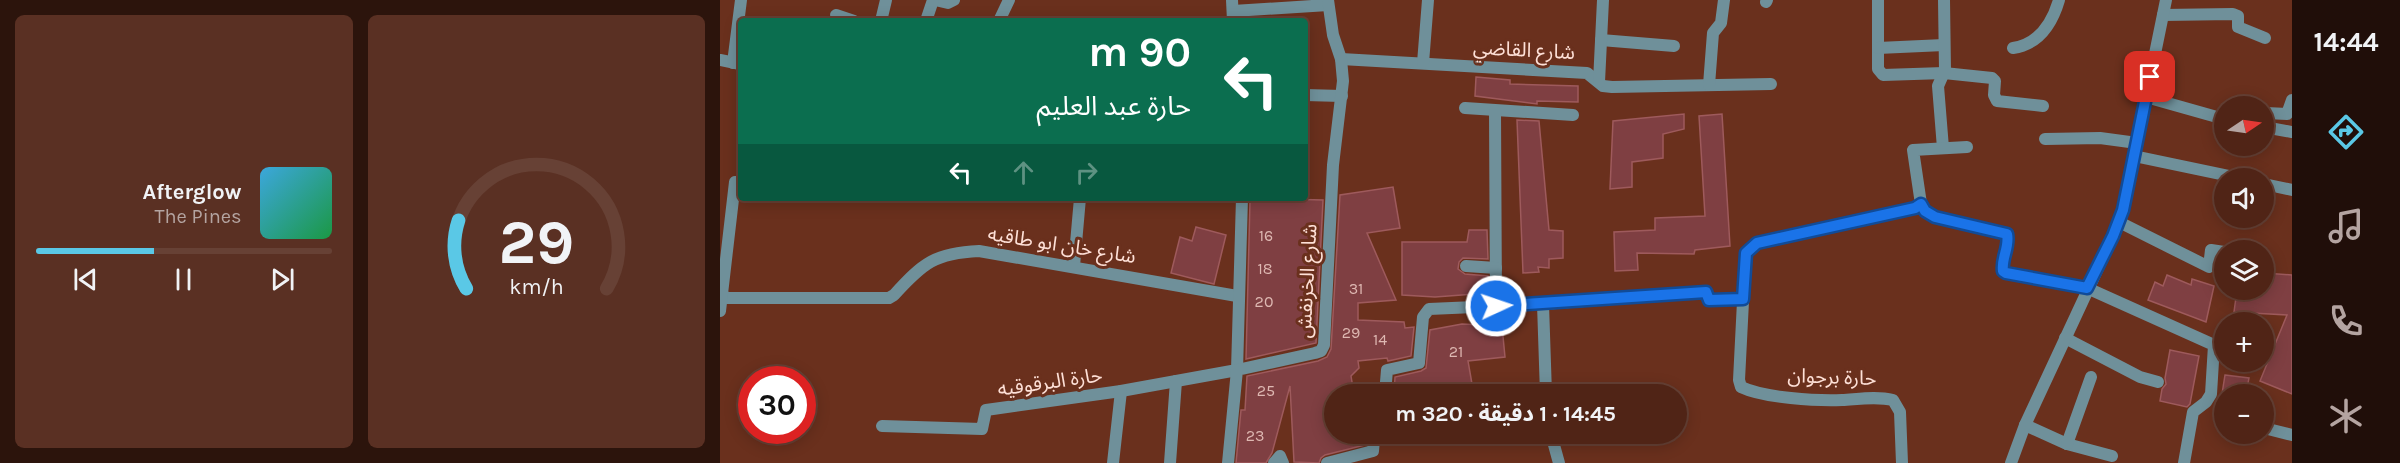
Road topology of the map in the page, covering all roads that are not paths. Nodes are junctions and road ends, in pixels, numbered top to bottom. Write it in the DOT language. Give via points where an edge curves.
graph roads {
  1 [pos="741,0"];
  2 [pos="886,0"];
  3 [pos="934,0"];
  4 [pos="954,0"];
  5 [pos="1009,0"];
  6 [pos="1428,0"];
  7 [pos="1604,0"];
  8 [pos="1724,0"];
  9 [pos="1878,0"];
  10 [pos="1944,0"];
  11 [pos="2059,0"];
  12 [pos="2166,0"];
  13 [pos="1328,2"];
  14 [pos="1233,11"];
  15 [pos="836,15"];
  16 [pos="2163,15"];
  17 [pos="740,18"];
  18 [pos="845,18"];
  19 [pos="881,18"];
  20 [pos="927,18"];
  21 [pos="1000,18"];
  22 [pos="2265,38"];
  23 [pos="1601,40"];
  24 [pos="1944,45"];
  25 [pos="1674,46"];
  26 [pos="738,47"];
  27 [pos="1878,48"];
  28 [pos="2013,48"];
  29 [pos="1341,58"];
  30 [pos="720,60"];
  31 [pos="737,63"];
  32 [pos="1423,63"];
  33 [pos="1944,73"];
  34 [pos="1599,82"];
  35 [pos="1771,84"];
  36 [pos="1709,85"];
  37 [pos="1308,95"];
  38 [pos="1342,96"];
  39 [pos="2146,97"];
  40 [pos="2292,100"];
  41 [pos="2043,106"];
  42 [pos="1465,108"];
  43 [pos="1495,111"];
  44 [pos="2274,113"];
  45 [pos="1573,115"];
  46 [pos="2214,116"];
  47 [pos="2274,129"];
  48 [pos="2292,132"];
  49 [pos="2045,139"];
  50 [pos="1967,147"];
  51 [pos="1943,148"];
  52 [pos="2135,149"];
  53 [pos="2214,171"];
  54 [pos="735,182"];
  55 [pos="2274,186"];
  56 [pos="2292,190"];
  57 [pos="1080,201"];
  58 [pos="1242,201"];
  59 [pos="1921,204"];
  60 [pos="2119,222"];
  61 [pos="2214,250"];
  62 [pos="1074,266"];
  63 [pos="1466,266"];
  64 [pos="1496,268"];
  65 [pos="2087,288"];
  66 [pos="721,291"];
  67 [pos="1237,296"];
  68 [pos="1743,299"];
  69 [pos="1543,304"];
  70 [pos="1496,306"];
  71 [pos="720,311"];
  72 [pos="2064,338"];
  73 [pos="1237,370"];
  74 [pos="2091,376"];
  75 [pos="1176,381"];
  76 [pos="2158,382"];
  77 [pos="1386,384"];
  78 [pos="1546,384"];
  79 [pos="1121,391"];
  80 [pos="2025,425"];
  81 [pos="882,426"];
  82 [pos="2274,430"];
  83 [pos="2292,435"];
  84 [pos="1373,444"];
  85 [pos="1554,444"];
  86 [pos="2067,444"];
  87 [pos="2112,456"];
  88 [pos="1113,463"];
  89 [pos="1170,463"];
  90 [pos="1228,463"];
  91 [pos="1274,463"];
  92 [pos="1283,463"];
  93 [pos="1327,463"];
  94 [pos="1559,463"];
  95 [pos="1902,463"];
  96 [pos="2011,463"];
  97 [pos="2184,463"];
  1 -- 17 [label="street"];
  2 -- 19 [label="street"];
  3 -- 4 [label="street"];
  3 -- 20 [label="street"];
  5 -- 21 [label="street"];
  6 -- 32 [label="street"];
  7 -- 23 [label="street"];
  8 -- 36 [label="street" via="1721,23 1713,33"];
  9 -- 27 [label="street"];
  10 -- 24 [label="street"];
  11 -- 28 [label="street" via="2044,31 2033,42"];
  12 -- 16 [label="street"];
  13 -- 14 [label="street"];
  13 -- 29 [label="street, شارع الخرنفش"];
  15 -- 18 [label="street"];
  16 -- 22 [label="street" via="2233,14 2238,16 2238,27"];
  16 -- 39 [label="street"];
  23 -- 25 [label="street"];
  23 -- 34 [label="street"];
  24 -- 27 [label="street"];
  24 -- 33 [label="street"];
  26 -- 31 [label="street"];
  27 -- 33 [label="street" via="1880,73 1887,76"];
  29 -- 32 [label="street, شارع القاضي"];
  29 -- 38 [label="street, شارع الخرنفش"];
  30 -- 31 [label="street"];
  32 -- 34 [label="street, شارع القاضي" via="1587,73"];
  33 -- 41 [label="street" via="1992,78 1997,101"];
  33 -- 51 [label="street" via="1938,86"];
  34 -- 36 [label="street, شارع القاضي" via="1612,87"];
  35 -- 36 [label="street, شارع القاضي"];
  37 -- 38 [label="street"];
  38 -- 73 [label="street, شارع الخرنفش" via="1333,165 1323,348"];
  39 -- 46 [label="street"];
  39 -- 52 [label="street"];
  40 -- 44 [label="street" via="2287,114"];
  42 -- 43 [label="street"];
  43 -- 45 [label="street"];
  43 -- 64 [label="street"];
  47 -- 48 [label="street"];
  49 -- 52 [label="street" via="2100,138"];
  50 -- 51 [label="street"];
  51 -- 59 [label="street" via="1913,150"];
  52 -- 53 [label="street"];
  52 -- 60 [label="street"];
  54 -- 66 [label="street"];
  55 -- 56 [label="street"];
  57 -- 62 [label="street"];
  58 -- 67 [label="street"];
  59 -- 65 [label="street" via="1935,217 2007,234 2002,266 2006,273"];
  59 -- 68 [label="street" via="1751,246 1746,253"];
  60 -- 61 [label="street" via="2209,267 2211,250"];
  60 -- 65 [label="street"];
  62 -- 66 [label="street, شارع خان ابو طاقيه" via="994,252 958,252 921,267 889,298 727,298"];
  62 -- 67 [label="street, شارع خان ابو طاقيه"];
  63 -- 64 [label="street"];
  64 -- 70 [label="street"];
  65 -- 72 [label="street"];
  65 -- 97 [label="street" via="2214,345 2211,394 2191,417"];
  66 -- 71 [label="street"];
  67 -- 73 [label="street"];
  68 -- 69 [label="street" via="1709,300 1706,292"];
  68 -- 95 [label="street, حارة برجوان" via="1739,380 1742,387 1794,398 1893,400 1900,412"];
  69 -- 70 [label="street"];
  69 -- 78 [label="street"];
  70 -- 77 [label="street" via="1433,308 1425,312 1419,363 1387,370"];
  72 -- 76 [label="street" via="2140,377"];
  72 -- 80 [label="street"];
  73 -- 75 [label="street, حارة البرقوقيه"];
  73 -- 90 [label="street"];
  74 -- 86 [label="street"];
  75 -- 79 [label="street, حارة البرقوقيه"];
  75 -- 89 [label="street"];
  79 -- 81 [label="street, حارة البرقوقيه" via="986,410 982,429"];
  79 -- 88 [label="street"];
  80 -- 86 [label="street"];
  80 -- 96 [label="street"];
  82 -- 83 [label="street"];
  84 -- 93 [label="street" via="1372,451"];
  85 -- 94 [label="street"];
  86 -- 87 [label="street"];
  91 -- 92 [label="street" via="1280,456"];
}
